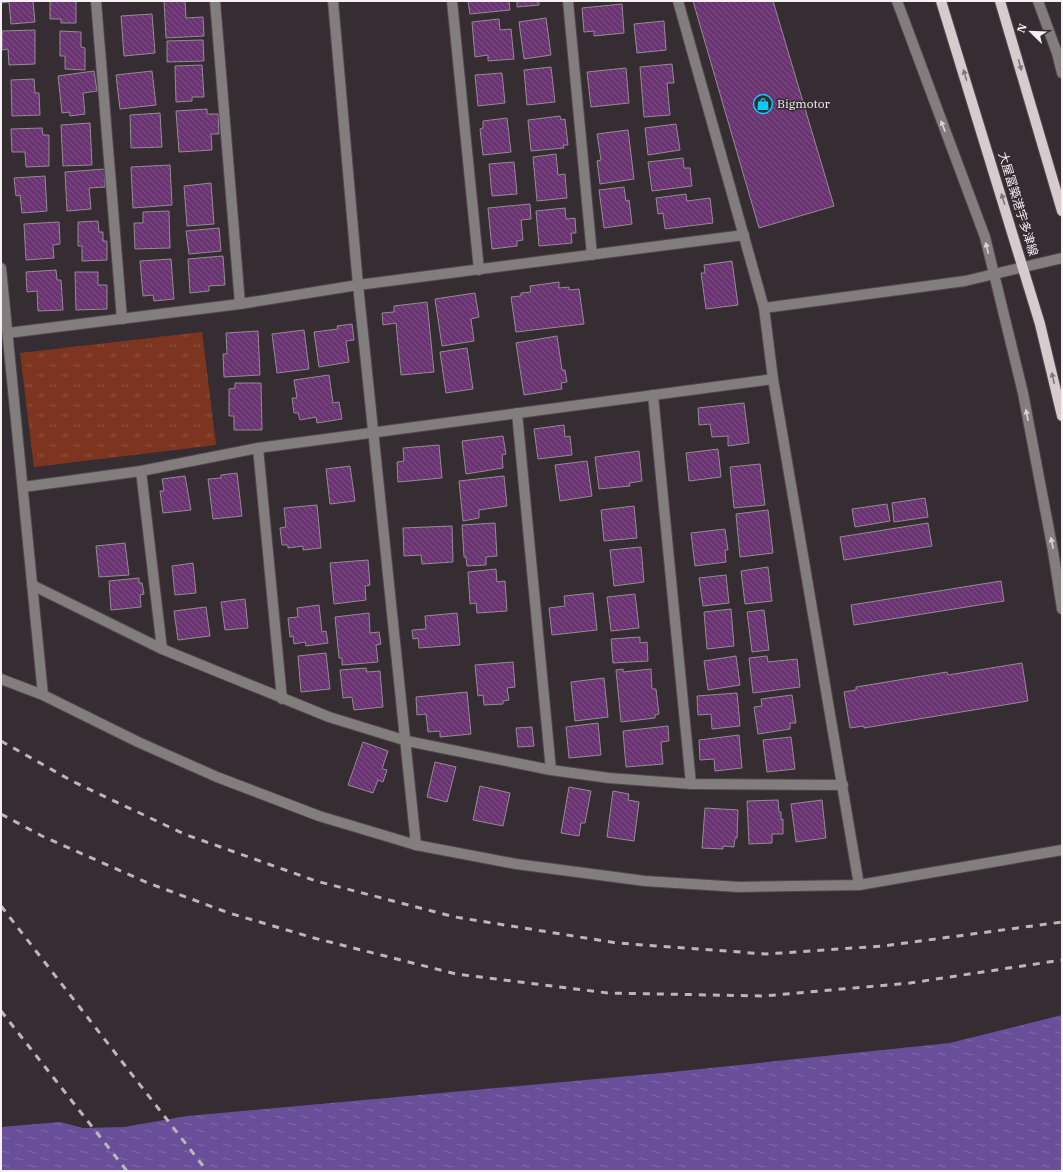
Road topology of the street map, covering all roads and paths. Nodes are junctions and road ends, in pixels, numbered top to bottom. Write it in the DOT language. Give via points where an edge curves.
graph roads {
  1 [pos="96,1"];
  2 [pos="215,1"];
  3 [pos="332,1"];
  4 [pos="452,1"];
  5 [pos="568,1"];
  6 [pos="678,1"];
  7 [pos="897,1"];
  8 [pos="941,1"];
  9 [pos="1000,1"];
  10 [pos="1038,1"];
  11 [pos="1062,73"];
  12 [pos="1062,211"];
  13 [pos="744,235"];
  14 [pos="592,255"];
  15 [pos="1062,258"];
  16 [pos="1024,267"];
  17 [pos="1,268"];
  18 [pos="479,270"];
  19 [pos="994,274"];
  20 [pos="358,285"];
  21 [pos="240,304"];
  22 [pos="764,308"];
  23 [pos="122,319"];
  24 [pos="8,333"];
  25 [pos="773,379"];
  26 [pos="652,395"];
  27 [pos="517,413"];
  28 [pos="1062,416"];
  29 [pos="375,433"];
  30 [pos="258,448"];
  31 [pos="141,471"];
  32 [pos="23,487"];
  33 [pos="32,585"];
  34 [pos="1062,609"];
  35 [pos="162,649"];
  36 [pos="1,679"];
  37 [pos="43,695"];
  38 [pos="282,699"];
  39 [pos="407,741"];
  40 [pos="551,770"];
  41 [pos="691,784"];
  42 [pos="844,785"];
  43 [pos="416,845"];
  44 [pos="1062,850"];
  45 [pos="859,884"];
  1 -- 23 [label="street"];
  2 -- 21 [label="street"];
  3 -- 20 [label="street"];
  4 -- 18 [label="street"];
  5 -- 14 [label="street"];
  6 -- 13 [label="street"];
  19 -- 7 [label="street, one-way" via="985,237"];
  16 -- 8 [label="main road, 大屋冨築港宇多津線, one-way"];
  9 -- 12 [label="main road, one-way"];
  10 -- 11 [label="street"];
  13 -- 14 [label="street"];
  13 -- 22 [label="street"];
  14 -- 18 [label="street"];
  15 -- 16 [label="street"];
  16 -- 19 [label="street"];
  28 -- 16 [label="main road, 大屋冨築港宇多津線, one-way"];
  17 -- 24 [label="street"];
  18 -- 20 [label="street"];
  19 -- 22 [label="street" via="965,281"];
  34 -- 19 [label="street, one-way" via="1023,394"];
  20 -- 21 [label="street"];
  20 -- 29 [label="street"];
  21 -- 23 [label="street"];
  22 -- 25 [label="street"];
  23 -- 24 [label="street"];
  24 -- 32 [label="street"];
  25 -- 26 [label="street"];
  25 -- 42 [label="street"];
  26 -- 27 [label="street"];
  26 -- 41 [label="street"];
  27 -- 29 [label="street"];
  27 -- 40 [label="street"];
  29 -- 30 [label="street"];
  29 -- 39 [label="street"];
  30 -- 31 [label="street"];
  30 -- 38 [label="street"];
  31 -- 32 [label="street"];
  31 -- 35 [label="street"];
  32 -- 33 [label="street"];
  33 -- 35 [label="street"];
  33 -- 37 [label="street"];
  35 -- 38 [label="street"];
  36 -- 37 [label="street"];
  37 -- 43 [label="street" via="138,742 218,777 319,816"];
  38 -- 39 [label="street" via="329,717"];
  39 -- 40 [label="street"];
  39 -- 43 [label="street"];
  40 -- 41 [label="street" via="609,778"];
  41 -- 42 [label="street"];
  42 -- 45 [label="street"];
  43 -- 45 [label="street" via="516,864 645,881 739,887"];
  44 -- 45 [label="street"];
}
